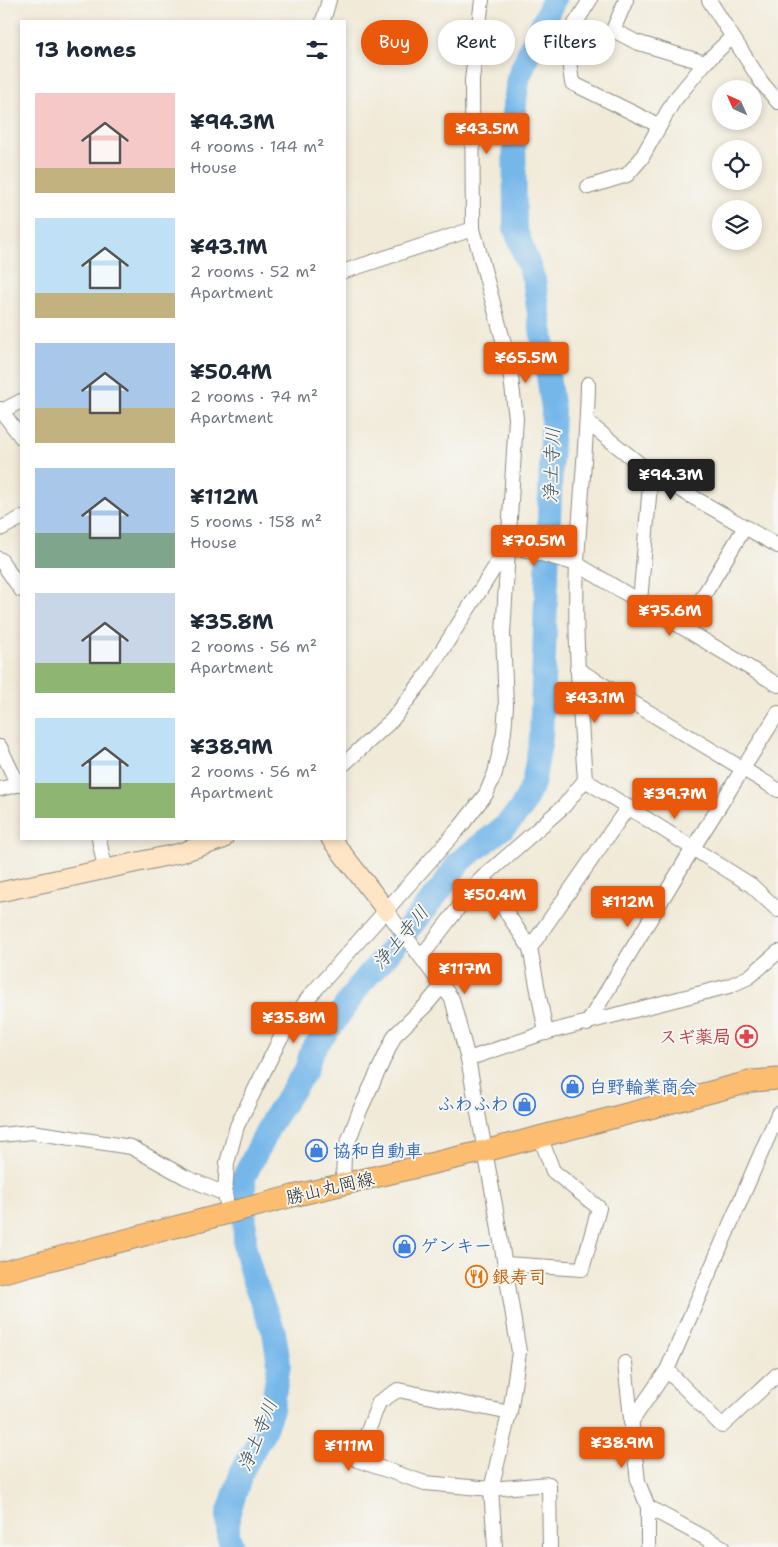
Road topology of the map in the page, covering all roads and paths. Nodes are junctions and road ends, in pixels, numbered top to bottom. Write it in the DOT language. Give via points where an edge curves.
graph roads {
  1 [pos="329,0"];
  2 [pos="482,0"];
  3 [pos="590,0"];
  4 [pos="626,0"];
  5 [pos="709,0"];
  6 [pos="323,20"];
  7 [pos="732,38"];
  8 [pos="705,63"];
  9 [pos="778,102"];
  10 [pos="658,125"];
  11 [pos="588,187"];
  12 [pos="473,229"];
  13 [pos="346,271"];
  14 [pos="588,384"];
  15 [pos="20,401"];
  16 [pos="0,411"];
  17 [pos="587,422"];
  18 [pos="20,436"];
  19 [pos="652,473"];
  20 [pos="20,519"];
  21 [pos="745,527"];
  22 [pos="0,529"];
  23 [pos="509,545"];
  24 [pos="778,546"];
  25 [pos="0,559"];
  26 [pos="572,563"];
  27 [pos="20,589"];
  28 [pos="640,602"];
  29 [pos="684,628"];
  30 [pos="577,669"];
  31 [pos="778,685"];
  32 [pos="778,713"];
  33 [pos="0,747"];
  34 [pos="346,762"];
  35 [pos="742,768"];
  36 [pos="585,780"];
  37 [pos="20,785"];
  38 [pos="0,789"];
  39 [pos="778,790"];
  40 [pos="628,807"];
  41 [pos="99,840"];
  42 [pos="220,840"];
  43 [pos="332,840"];
  44 [pos="693,848"];
  45 [pos="105,869"];
  46 [pos="483,878"];
  47 [pos="0,892"];
  48 [pos="386,910"];
  49 [pos="778,910"];
  50 [pos="530,948"];
  51 [pos="778,952"];
  52 [pos="419,954"];
  53 [pos="442,986"];
  54 [pos="587,1024"];
  55 [pos="546,1033"];
  56 [pos="468,1059"];
  57 [pos="778,1079"];
  58 [pos="778,1114"];
  59 [pos="0,1134"];
  60 [pos="540,1136"];
  61 [pos="485,1151"];
  62 [pos="342,1184"];
  63 [pos="226,1204"];
  64 [pos="505,1264"];
  65 [pos="0,1273"];
  66 [pos="625,1363"];
  67 [pos="667,1370"];
  68 [pos="778,1374"];
  69 [pos="510,1414"];
  70 [pos="631,1422"];
  71 [pos="491,1489"];
  72 [pos="648,1507"];
  73 [pos="495,1547"];
  74 [pos="550,1547"];
  75 [pos="648,1547"];
  76 [pos="722,1547"];
  1 -- 6 [label="street"];
  2 -- 12 [label="street" via="472,80"];
  3 -- 10 [label="street" via="566,38 572,83"];
  4 -- 8 [label="street" via="613,30 636,42"];
  5 -- 7 [label="street"];
  7 -- 8 [label="street"];
  7 -- 9 [label="street"];
  8 -- 10 [label="street" via="672,102"];
  10 -- 11 [label="street" via="641,159 627,175"];
  12 -- 13 [label="street"];
  12 -- 23 [label="street" via="509,362 516,418"];
  14 -- 17 [label="street"];
  15 -- 16 [label="street"];
  16 -- 18 [label="street"];
  17 -- 19 [label="street"];
  17 -- 26 [label="street"];
  19 -- 21 [label="street"];
  19 -- 28 [label="street"];
  20 -- 22 [label="street"];
  21 -- 24 [label="street"];
  21 -- 29 [label="street"];
  23 -- 26 [label="street"];
  23 -- 34 [label="street" via="423,680 392,720"];
  23 -- 48 [label="street" via="504,634 506,706 495,773 486,794 466,820"];
  25 -- 27 [label="street"];
  26 -- 28 [label="street"];
  26 -- 30 [label="street"];
  28 -- 29 [label="street"];
  29 -- 31 [label="street"];
  30 -- 35 [label="street"];
  30 -- 36 [label="street"];
  32 -- 35 [label="street"];
  33 -- 37 [label="street"];
  35 -- 39 [label="street"];
  35 -- 44 [label="street"];
  36 -- 40 [label="street"];
  36 -- 46 [label="street" via="564,806"];
  37 -- 38 [label="street"];
  40 -- 44 [label="street"];
  40 -- 50 [label="street"];
  41 -- 45 [label="street"];
  42 -- 45 [label="street" via="180,853"];
  43 -- 48 [label="street"];
  44 -- 49 [label="street" via="751,885"];
  44 -- 54 [label="street"];
  45 -- 47 [label="street"];
  46 -- 50 [label="street"];
  46 -- 52 [label="street"];
  48 -- 52 [label="street"];
  48 -- 63 [label="street" via="308,998 279,1041 237,1126 227,1163"];
  50 -- 55 [label="street"];
  51 -- 54 [label="street" via="749,977 729,986"];
  52 -- 53 [label="street"];
  53 -- 56 [label="street" via="452,999"];
  53 -- 62 [label="street" via="396,1035 360,1110 344,1154"];
  54 -- 55 [label="street"];
  55 -- 56 [label="street"];
  56 -- 61 [label="street"];
  57 -- 60 [label="main road, 勝山丸岡線" via="753,1081"];
  58 -- 67 [label="street"];
  59 -- 63 [label="street" via="32,1132 131,1147"];
  60 -- 61 [label="main road, 勝山丸岡線"];
  60 -- 64 [label="street" via="553,1171 599,1208 582,1269"];
  61 -- 62 [label="main road, 勝山丸岡線"];
  61 -- 64 [label="street"];
  62 -- 63 [label="main road, 勝山丸岡線" via="293,1196"];
  63 -- 65 [label="main road, 勝山丸岡線"];
  64 -- 69 [label="street" via="519,1352"];
  66 -- 70 [label="street"];
  67 -- 68 [label="street" via="722,1426"];
  67 -- 70 [label="street"];
  69 -- 71 [label="street"];
  69 -- 71 [label="street" via="398,1390 379,1402 357,1460 425,1483"];
  70 -- 72 [label="street" via="638,1482"];
  71 -- 73 [label="street"];
  71 -- 74 [label="street" via="550,1484"];
  72 -- 75 [label="street"];
  72 -- 76 [label="street"];
}
